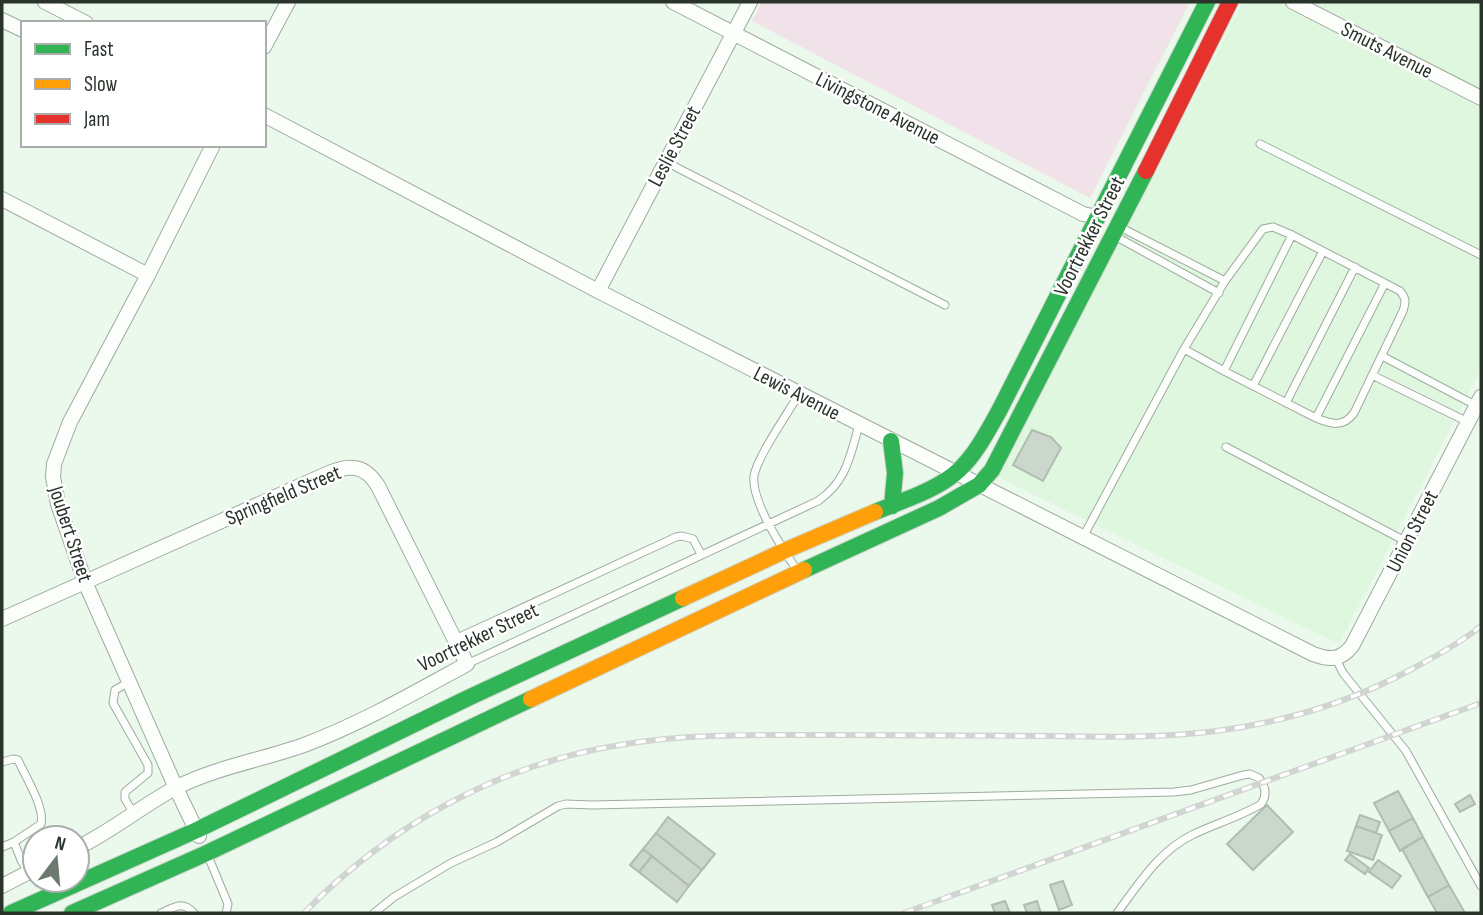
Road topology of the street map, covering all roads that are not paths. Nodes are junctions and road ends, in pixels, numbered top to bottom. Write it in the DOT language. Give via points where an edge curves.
graph roads {
  1 [pos="45,2"];
  2 [pos="288,2"];
  3 [pos="673,2"];
  4 [pos="750,2"];
  5 [pos="1208,2"];
  6 [pos="1230,2"];
  7 [pos="1293,2"];
  8 [pos="2,20"];
  9 [pos="82,21"];
  10 [pos="21,29"];
  11 [pos="734,34"];
  12 [pos="266,43"];
  13 [pos="1481,97"];
  14 [pos="266,116"];
  15 [pos="1260,144"];
  16 [pos="212,147"];
  17 [pos="666,162"];
  18 [pos="2,199"];
  19 [pos="1091,219"];
  20 [pos="1116,231"];
  21 [pos="1292,235"];
  22 [pos="1323,251"];
  23 [pos="1481,255"];
  24 [pos="1355,267"];
  25 [pos="148,275"];
  26 [pos="1225,281"];
  27 [pos="1385,283"];
  28 [pos="597,291"];
  29 [pos="1219,293"];
  30 [pos="945,305"];
  31 [pos="1184,349"];
  32 [pos="1382,356"];
  33 [pos="1224,371"];
  34 [pos="1372,375"];
  35 [pos="1253,386"];
  36 [pos="799,394"];
  37 [pos="1479,401"];
  38 [pos="1286,403"];
  39 [pos="1316,418"];
  40 [pos="1468,422"];
  41 [pos="859,425"];
  42 [pos="891,441"];
  43 [pos="1226,447"];
  44 [pos="956,473"];
  45 [pos="979,485"];
  46 [pos="892,506"];
  47 [pos="768,523"];
  48 [pos="1083,537"];
  49 [pos="1407,542"];
  50 [pos="784,551"];
  51 [pos="701,554"];
  52 [pos="799,573"];
  53 [pos="85,582"];
  54 [pos="2,619"];
  55 [pos="454,639"];
  56 [pos="1336,659"];
  57 [pos="467,664"];
  58 [pos="513,677"];
  59 [pos="130,682"];
  60 [pos="524,702"];
  61 [pos="2,762"];
  62 [pos="176,788"];
  63 [pos="134,814"];
  64 [pos="197,830"];
  65 [pos="91,840"];
  66 [pos="14,842"];
  67 [pos="2,847"];
  68 [pos="207,853"];
  69 [pos="21,860"];
  70 [pos="21,876"];
  71 [pos="2,886"];
  72 [pos="1481,886"];
  73 [pos="11,913"];
  74 [pos="72,913"];
  75 [pos="161,913"];
  76 [pos="194,913"];
  77 [pos="226,913"];
  78 [pos="374,913"];
  79 [pos="1117,913"];
  1 -- 9 [label="street"];
  2 -- 12 [label="street"];
  3 -- 11 [label="street, Livingstone Avenue"];
  4 -- 11 [label="street, Leslie Street"];
  5 -- 19 [label="main road, Voortrekker Street"];
  6 -- 20 [label="main road, Voortrekker Street"];
  7 -- 13 [label="street, Smuts Avenue"];
  8 -- 10 [label="street"];
  11 -- 17 [label="street, Leslie Street"];
  11 -- 19 [label="street, Livingstone Avenue"];
  14 -- 28 [label="street, Lewis Avenue"];
  15 -- 23 [label="lane"];
  16 -- 25 [label="street, Joubert Street"];
  17 -- 28 [label="street, Leslie Street"];
  17 -- 30 [label="lane"];
  18 -- 25 [label="street"];
  19 -- 20 [label="lane, Livingstone Avenue"];
  19 -- 44 [label="main road, Voortrekker Street" via="999,411 977,449"];
  20 -- 26 [label="lane, Livingstone Avenue"];
  20 -- 29 [label="lane, Livingstone Avenue"];
  20 -- 45 [label="main road, Voortrekker Street" via="1001,454"];
  21 -- 22 [label="lane"];
  21 -- 26 [label="lane" via="1273,227 1263,229"];
  21 -- 33 [label="lane"];
  22 -- 24 [label="lane"];
  22 -- 35 [label="lane"];
  24 -- 27 [label="lane"];
  24 -- 38 [label="lane"];
  25 -- 53 [label="street, Joubert Street" via="54,464 54,491"];
  26 -- 29 [label="lane"];
  27 -- 32 [label="lane" via="1400,291 1405,301"];
  27 -- 39 [label="lane"];
  28 -- 36 [label="street, Lewis Avenue"];
  29 -- 31 [label="lane"];
  31 -- 33 [label="lane"];
  31 -- 48 [label="lane"];
  32 -- 34 [label="lane"];
  32 -- 37 [label="lane"];
  33 -- 35 [label="lane"];
  34 -- 39 [label="lane" via="1347,421 1330,424"];
  34 -- 40 [label="lane"];
  35 -- 38 [label="lane"];
  36 -- 41 [label="street, Lewis Avenue"];
  36 -- 47 [label="lane" via="754,477"];
  37 -- 40 [label="street, Union Street"];
  38 -- 39 [label="lane"];
  40 -- 49 [label="street, Union Street"];
  41 -- 42 [label="street, Lewis Avenue"];
  41 -- 47 [label="lane, Voortrekker Street" via="835,487 818,501"];
  42 -- 44 [label="street, Lewis Avenue"];
  42 -- 46 [label="main road" via="896,459"];
  43 -- 49 [label="lane"];
  44 -- 45 [label="street, Lewis Avenue"];
  44 -- 46 [label="main road, Voortrekker Street"];
  45 -- 48 [label="street, Lewis Avenue"];
  45 -- 52 [label="main road"];
  46 -- 50 [label="main road, Voortrekker Street"];
  47 -- 50 [label="lane"];
  47 -- 51 [label="lane, Voortrekker Street"];
  48 -- 56 [label="street, Lewis Avenue" via="1313,654"];
  49 -- 56 [label="street, Union Street" via="1352,646"];
  50 -- 52 [label="lane"];
  50 -- 58 [label="main road, Voortrekker Street"];
  51 -- 55 [label="lane" via="693,539 676,537"];
  51 -- 57 [label="lane, Voortrekker Street"];
  52 -- 60 [label="main road"];
  53 -- 54 [label="street, Springfield Street"];
  53 -- 55 [label="street, Springfield Street" via="349,467 364,471 378,486"];
  53 -- 59 [label="street, Joubert Street"];
  55 -- 57 [label="street, Springfield Street"];
  56 -- 72 [label="lane" via="1406,751"];
  57 -- 62 [label="street, Voortrekker Street" via="307,744"];
  58 -- 60 [label="main road"];
  58 -- 64 [label="main road, Voortrekker Street"];
  59 -- 62 [label="street, Joubert Street"];
  59 -- 63 [label="lane" via="115,690 113,703 148,765 148,773 125,792"];
  60 -- 68 [label="main road"];
  61 -- 66 [label="lane" via="18,761 41,813 41,824"];
  62 -- 63 [label="street, Voortrekker Street"];
  62 -- 64 [label="street, Joubert Street"];
  63 -- 65 [label="street, Voortrekker Street"];
  64 -- 68 [label="street, Joubert Street"];
  64 -- 73 [label="main road, Voortrekker Street"];
  66 -- 67 [label="lane"];
  66 -- 69 [label="lane"];
  68 -- 74 [label="main road"];
  68 -- 77 [label="lane" via="228,904"];
  70 -- 71 [label="street"];
  75 -- 76 [label="lane" via="183,905"];
  78 -- 79 [label="lane" via="451,863 566,804 1174,792 1243,775 1259,778 1266,795 1261,804 1172,848"];
}
